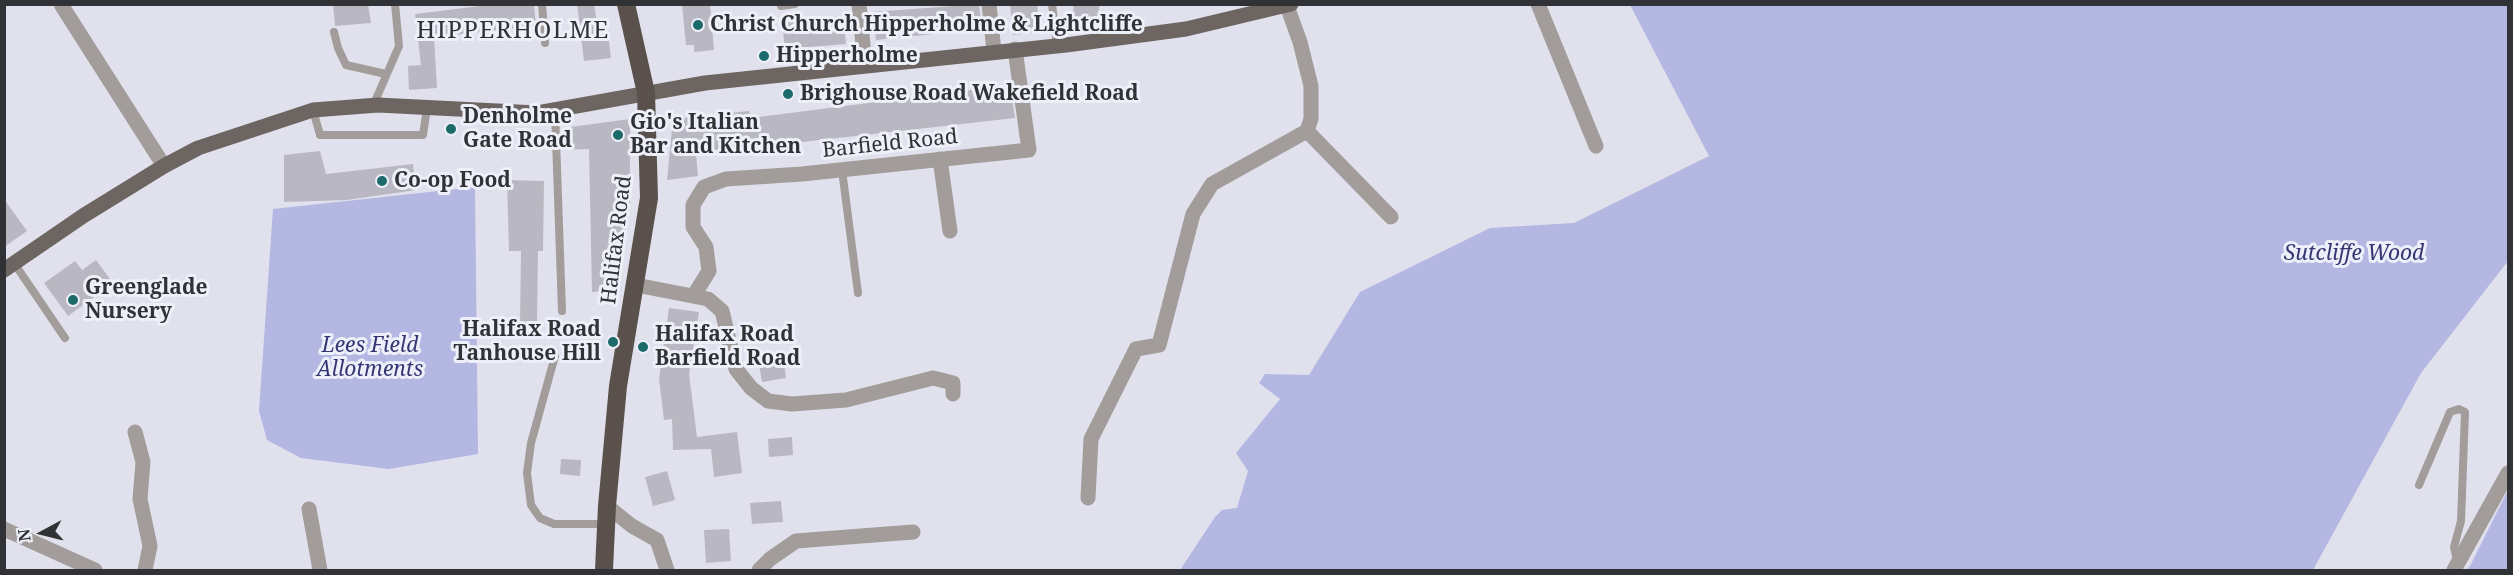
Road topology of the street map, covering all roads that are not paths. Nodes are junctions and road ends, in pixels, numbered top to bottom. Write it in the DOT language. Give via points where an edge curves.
graph roads {
  1 [pos="64,4"];
  2 [pos="395,4"];
  3 [pos="542,4"];
  4 [pos="795,4"];
  5 [pos="859,4"];
  6 [pos="989,4"];
  7 [pos="1052,4"];
  8 [pos="1538,4"];
  9 [pos="626,5"];
  10 [pos="1289,5"];
  11 [pos="781,6"];
  12 [pos="334,32"];
  13 [pos="545,43"];
  14 [pos="1057,45"];
  15 [pos="1015,49"];
  16 [pos="994,51"];
  17 [pos="865,65"];
  18 [pos="386,74"];
  19 [pos="646,93"];
  20 [pos="373,106"];
  21 [pos="427,108"];
  22 [pos="313,110"];
  23 [pos="555,111"];
  24 [pos="1307,131"];
  25 [pos="1596,146"];
  26 [pos="940,159"];
  27 [pos="164,166"];
  28 [pos="842,170"];
  29 [pos="1391,217"];
  30 [pos="950,231"];
  31 [pos="9,266"];
  32 [pos="636,285"];
  33 [pos="858,293"];
  34 [pos="694,295"];
  35 [pos="561,311"];
  36 [pos="65,338"];
  37 [pos="555,356"];
  38 [pos="953,393"];
  39 [pos="135,432"];
  40 [pos="2508,473"];
  41 [pos="2419,485"];
  42 [pos="1088,498"];
  43 [pos="309,509"];
  44 [pos="606,515"];
  45 [pos="4,529"];
  46 [pos="913,532"];
  47 [pos="2456,568"];
  48 [pos="95,570"];
  49 [pos="146,570"];
  50 [pos="320,570"];
  51 [pos="604,570"];
  52 [pos="667,570"];
  53 [pos="759,570"];
  1 -- 27 [label="street"];
  2 -- 18 [label="lane" via="399,46"];
  3 -- 13 [label="lane"];
  4 -- 11 [label="lane"];
  5 -- 17 [label="street"];
  6 -- 16 [label="street"];
  7 -- 14 [label="lane"];
  8 -- 25 [label="street"];
  9 -- 19 [label="highway, Halifax Road"];
  10 -- 14 [label="main road" via="1186,28"];
  10 -- 24 [label="street" via="1311,86"];
  12 -- 18 [label="lane" via="346,65"];
  14 -- 15 [label="main road"];
  15 -- 16 [label="main road"];
  15 -- 26 [label="street, Barfield Road" via="1029,150"];
  16 -- 17 [label="main road"];
  17 -- 19 [label="main road"];
  18 -- 20 [label="lane"];
  19 -- 23 [label="main road"];
  19 -- 32 [label="highway, Halifax Road" via="649,198"];
  20 -- 21 [label="main road"];
  20 -- 22 [label="main road"];
  21 -- 22 [label="lane" via="423,135 320,135"];
  21 -- 23 [label="main road"];
  22 -- 27 [label="main road" via="198,148"];
  23 -- 35 [label="lane"];
  24 -- 29 [label="street"];
  24 -- 42 [label="street" via="1212,184 1192,214 1159,345 1136,349 1091,439"];
  26 -- 28 [label="street, Barfield Road"];
  26 -- 30 [label="street"];
  27 -- 31 [label="main road"];
  28 -- 33 [label="lane"];
  28 -- 34 [label="street, Barfield Road" via="726,179 704,187 693,206 693,227 706,247 709,271"];
  31 -- 36 [label="lane"];
  32 -- 34 [label="street"];
  32 -- 44 [label="highway, Halifax Road" via="618,386"];
  34 -- 38 [label="street" via="708,299 722,311 736,369 768,401 792,404 846,400 933,378 953,383"];
  37 -- 44 [label="lane" via="531,443 527,473 531,505 540,518 554,524"];
  39 -- 49 [label="street" via="143,462 140,499 150,546"];
  40 -- 47 [label="street"];
  41 -- 47 [label="lane" via="2450,412 2459,409 2464,412 2461,521 2454,547"];
  43 -- 50 [label="street"];
  44 -- 51 [label="highway, Halifax Road"];
  44 -- 52 [label="street" via="657,540"];
  45 -- 48 [label="street"];
  46 -- 53 [label="street" via="796,541"];
}
